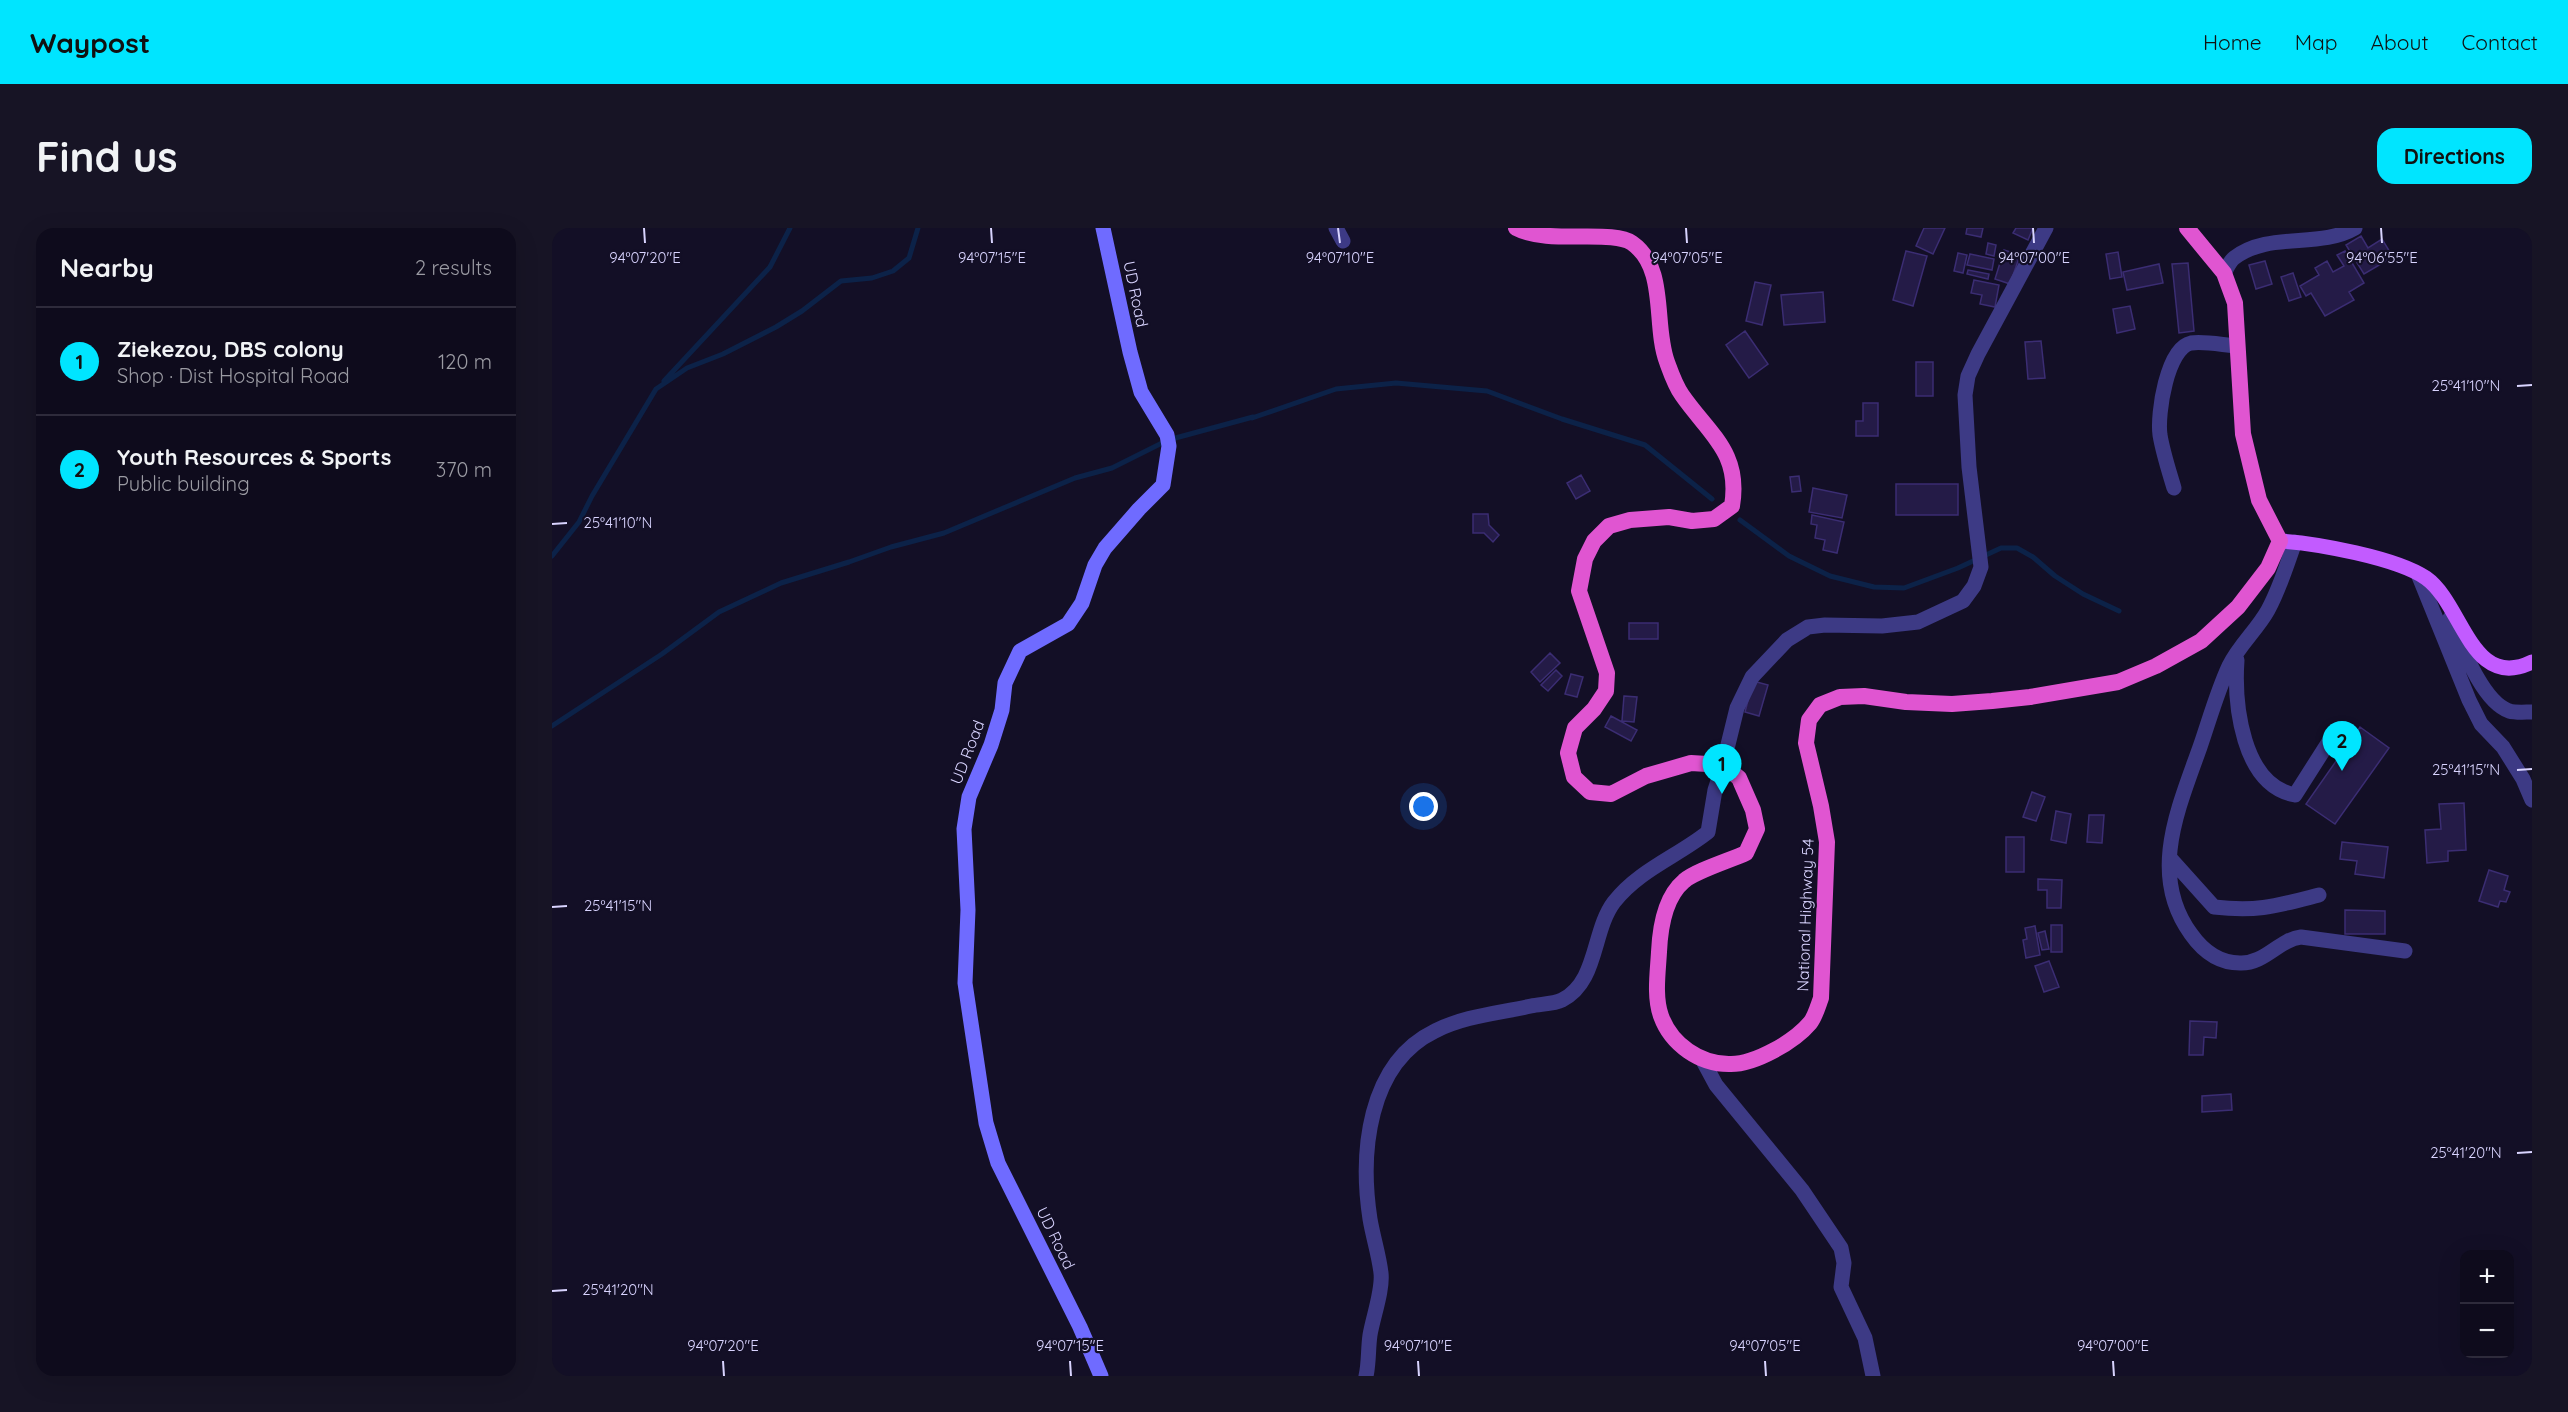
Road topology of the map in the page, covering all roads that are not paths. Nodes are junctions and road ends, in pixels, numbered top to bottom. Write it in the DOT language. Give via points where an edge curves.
graph roads {
  1 [pos="1103,228"];
  2 [pos="1516,228"];
  3 [pos="1604,228"];
  4 [pos="2046,228"];
  5 [pos="2187,228"];
  6 [pos="2355,228"];
  7 [pos="1629,241"];
  8 [pos="2224,273"];
  9 [pos="2237,346"];
  10 [pos="2174,488"];
  11 [pos="2288,541"];
  12 [pos="2418,574"];
  13 [pos="2440,593"];
  14 [pos="2238,651"];
  15 [pos="2532,662"];
  16 [pos="2532,712"];
  17 [pos="2330,740"];
  18 [pos="1723,765"];
  19 [pos="2532,800"];
  20 [pos="2170,858"];
  21 [pos="2319,895"];
  22 [pos="2405,951"];
  23 [pos="1702,1059"];
  24 [pos="1101,1376"];
  25 [pos="1366,1376"];
  26 [pos="1874,1376"];
  1 -- 24 [label="main road, UD Road" via="1141,392 1167,435 1163,485 1105,548 1082,603 1068,624 1020,651 1005,683 992,745 969,797 964,829 968,910 965,983 986,1123 998,1163"];
  2 -- 7 [label="highway" via="1526,234 1556,238"];
  3 -- 7 [label="street"];
  4 -- 18 [label="street" via="1968,376 1965,395 1969,467 1981,567 1974,586 1963,601 1918,622 1825,625 1798,632 1752,677 1737,708"];
  5 -- 8 [label="highway"];
  6 -- 8 [label="street" via="2331,238 2284,241 2254,248 2233,258"];
  7 -- 18 [label="highway" via="1644,253 1651,268 1658,326 1671,374 1719,442 1735,485 1732,506 1714,519 1630,520 1609,526 1594,541 1585,559 1579,591 1607,673 1606,692 1575,728 1568,753 1574,777 1590,792 1611,794 1646,777 1691,763"];
  8 -- 9 [label="highway" via="2235,303"];
  9 -- 10 [label="street" via="2190,343 2173,359 2161,404 2160,432"];
  9 -- 11 [label="highway" via="2243,434 2259,500"];
  11 -- 12 [label="main road" via="2381,561"];
  11 -- 14 [label="street" via="2268,611"];
  11 -- 23 [label="highway, National Highway 54" via="2238,607 2201,641 2118,682 1992,701 1929,703 1864,696 1840,697 1820,705 1809,720 1806,743 1827,842 1821,998 1811,1022 1762,1056 1731,1064"];
  12 -- 13 [label="main road"];
  12 -- 19 [label="street" via="2481,724 2503,747"];
  13 -- 15 [label="main road" via="2483,659 2520,668"];
  13 -- 16 [label="street" via="2490,696 2509,711"];
  14 -- 17 [label="street" via="2235,686 2241,730 2256,765 2269,783 2295,795"];
  14 -- 20 [label="street" via="2229,666 2176,814"];
  18 -- 23 [label="highway, National Highway 54" via="1739,778 1757,829 1746,853 1684,881 1669,901 1660,938 1660,1015 1676,1043"];
  18 -- 25 [label="street" via="1708,832 1636,879 1614,902 1602,924 1587,973 1577,988 1562,1000 1466,1020 1434,1031 1413,1045 1381,1086 1365,1166 1381,1275"];
  20 -- 21 [label="street" via="2214,907 2269,909"];
  20 -- 22 [label="street" via="2173,899 2179,917 2201,948 2213,957 2250,962 2264,958 2291,938 2301,937"];
  23 -- 26 [label="street" via="1716,1085 1802,1190 1841,1248 1841,1287 1865,1338"];
}
